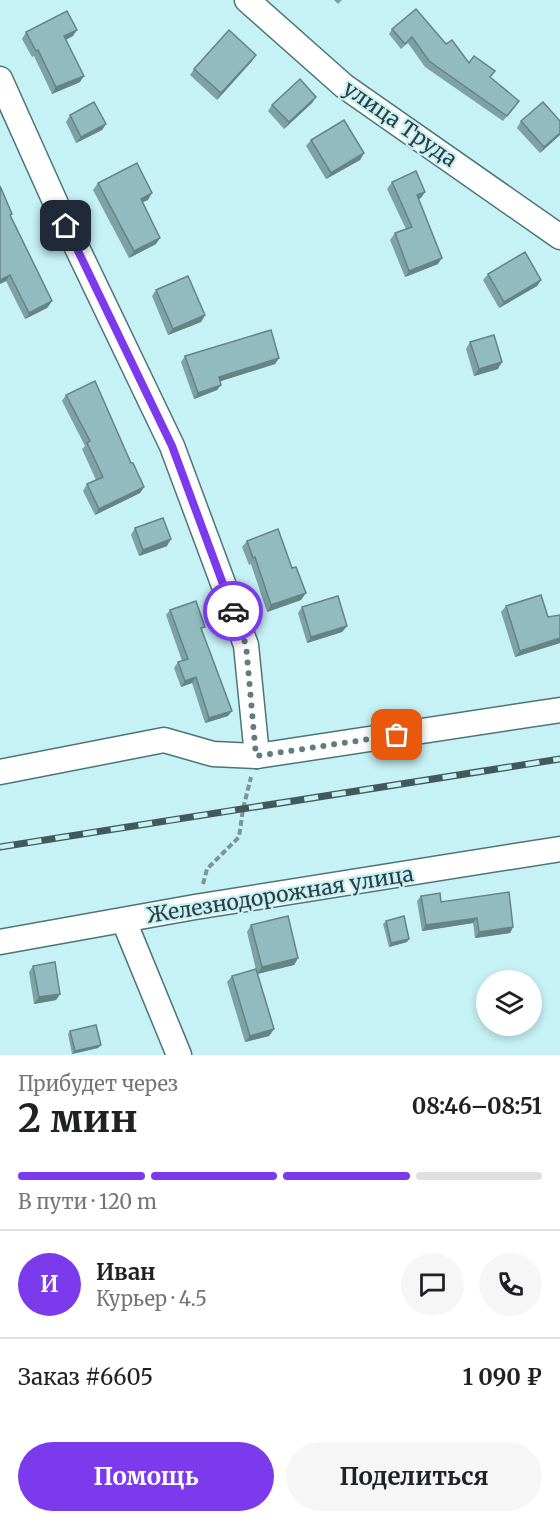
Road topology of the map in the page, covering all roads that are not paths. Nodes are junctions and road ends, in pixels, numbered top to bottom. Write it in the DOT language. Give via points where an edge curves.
graph roads {
  1 [pos="248,0"];
  2 [pos="0,79"];
  3 [pos="560,237"];
  4 [pos="560,710"];
  5 [pos="256,756"];
  6 [pos="0,772"];
  7 [pos="560,849"];
  8 [pos="124,921"];
  9 [pos="0,942"];
  10 [pos="179,1055"];
  1 -- 3 [label="street, улица Труда" via="344,86"];
  2 -- 5 [label="street" via="172,446 246,645"];
  4 -- 5 [label="street"];
  5 -- 6 [label="street" via="213,754 164,740"];
  7 -- 8 [label="street, Железнодорожная улица"];
  8 -- 9 [label="street, Железнодорожная улица"];
  8 -- 10 [label="street"];
}
